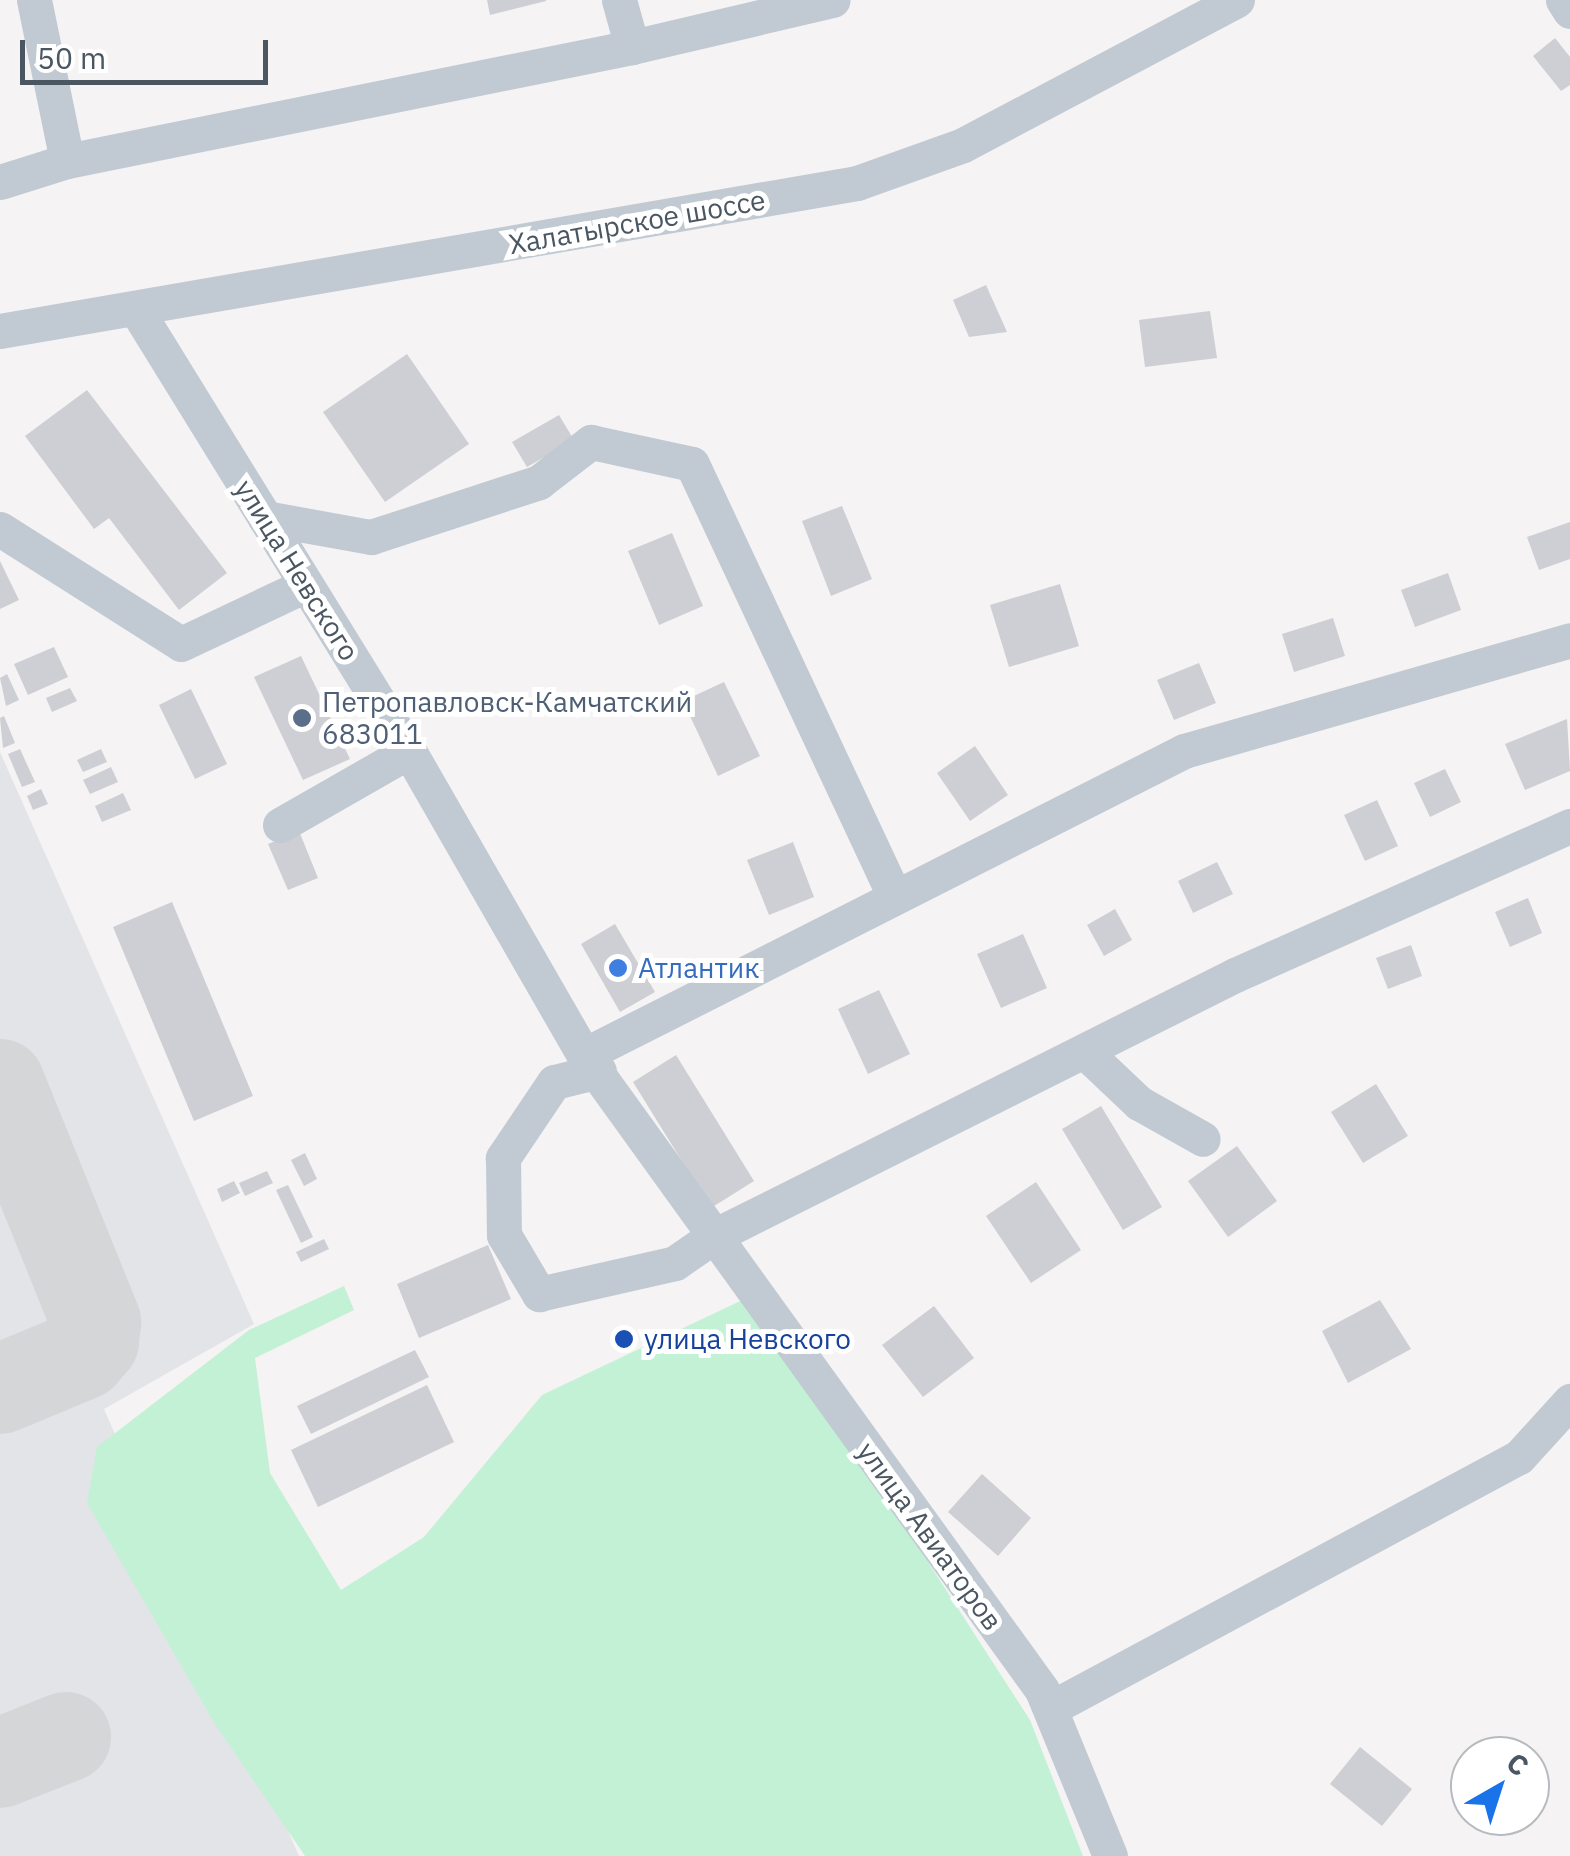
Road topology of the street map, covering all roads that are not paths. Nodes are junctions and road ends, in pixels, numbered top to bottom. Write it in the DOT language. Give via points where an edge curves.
graph roads {
  1 [pos="34,0"];
  2 [pos="619,0"];
  3 [pos="833,0"];
  4 [pos="1562,0"];
  5 [pos="1233,1"];
  6 [pos="1570,10"];
  7 [pos="632,48"];
  8 [pos="67,161"];
  9 [pos="0,182"];
  10 [pos="136,309"];
  11 [pos="0,332"];
  12 [pos="264,518"];
  13 [pos="0,529"];
  14 [pos="306,585"];
  15 [pos="1570,640"];
  16 [pos="409,751"];
  17 [pos="280,825"];
  18 [pos="1570,826"];
  19 [pos="895,898"];
  20 [pos="1084,1051"];
  21 [pos="591,1063"];
  22 [pos="1204,1138"];
  23 [pos="714,1236"];
  24 [pos="1570,1402"];
  25 [pos="1052,1708"];
  26 [pos="1110,1856"];
  1 -- 8 [label="street"];
  2 -- 7 [label="street"];
  3 -- 7 [label="street"];
  4 -- 6 [label="street"];
  5 -- 10 [label="street, Халатырское шоссе" via="963,144 856,183"];
  7 -- 8 [label="street"];
  8 -- 9 [label="street"];
  10 -- 11 [label="street, Халатырское шоссе"];
  10 -- 12 [label="street, улица Невского"];
  12 -- 14 [label="street, улица Невского"];
  12 -- 19 [label="street" via="370,536 539,482 590,442 692,464"];
  13 -- 14 [label="street" via="182,644"];
  14 -- 16 [label="street, улица Невского"];
  15 -- 19 [label="street" via="1184,751"];
  16 -- 17 [label="street"];
  16 -- 21 [label="street, улица Невского"];
  18 -- 20 [label="street" via="1235,975"];
  19 -- 21 [label="street"];
  20 -- 22 [label="street" via="1139,1104"];
  20 -- 23 [label="street"];
  21 -- 23 [label="street, улица Невского"];
  21 -- 23 [label="street" via="554,1082 503,1158 504,1234 539,1294 675,1263"];
  23 -- 25 [label="street, улица Авиаторов"];
  24 -- 25 [label="street" via="1519,1458"];
  25 -- 26 [label="street, улица Авиаторов"];
}
